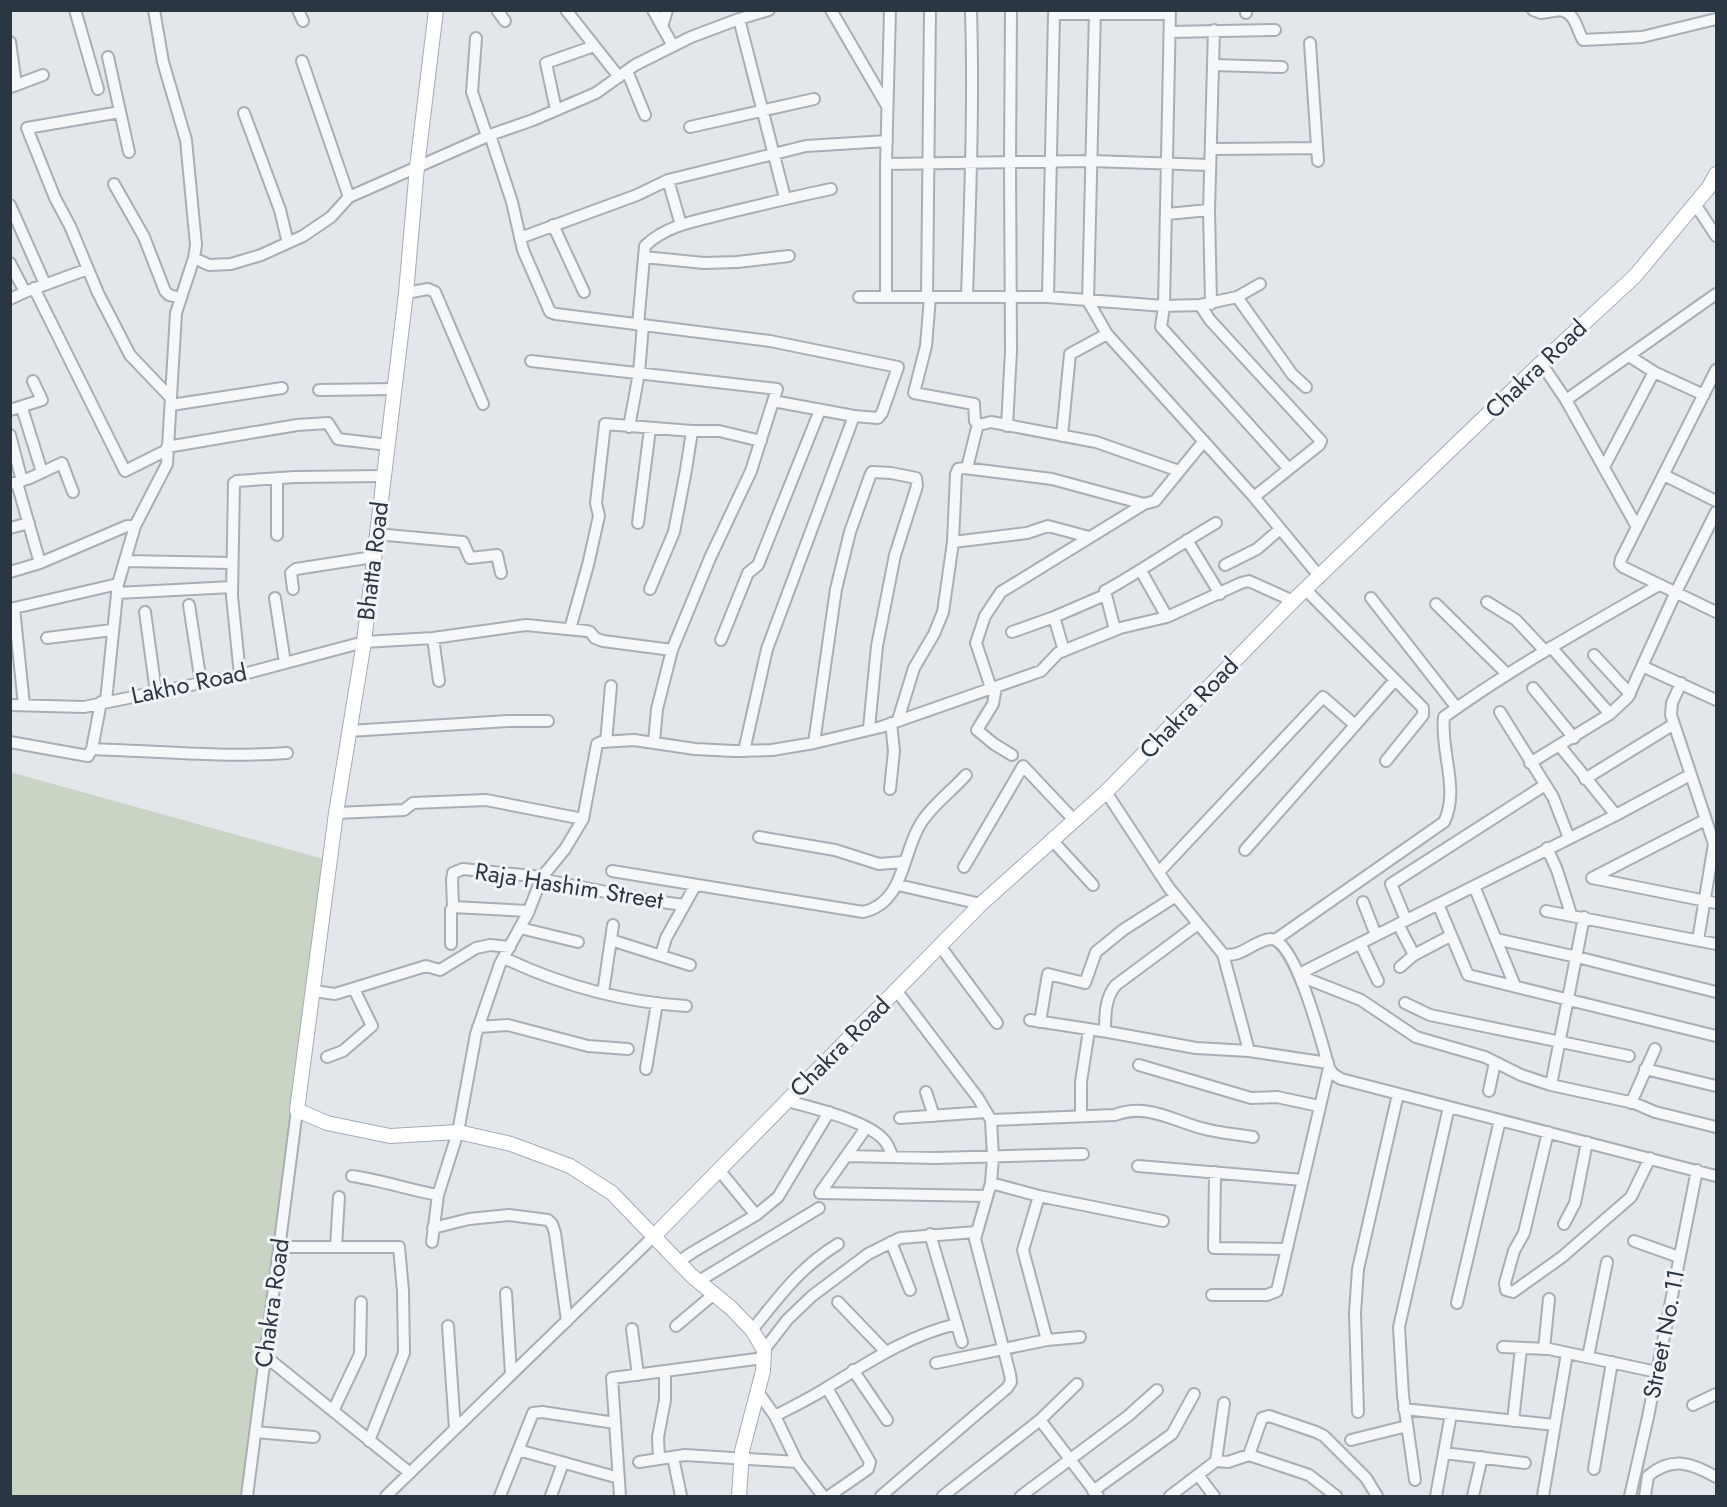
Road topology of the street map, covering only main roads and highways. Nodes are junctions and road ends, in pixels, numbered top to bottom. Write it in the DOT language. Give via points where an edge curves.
graph roads {
  1 [pos="436,10"];
  2 [pos="1716,174"];
  3 [pos="1713,189"];
  4 [pos="653,1237"];
  5 [pos="739,1497"];
  1 -- 4 [label="main road, Bhatta Road" via="364,642 336,813 297,1110 327,1123 390,1136 458,1132 511,1144 570,1166 612,1193"];
  2 -- 3 [label="main road, Chakra Road"];
  3 -- 4 [label="main road, Chakra Road" via="1695,204 1635,276 1293,601 1106,792 981,904"];
  4 -- 5 [label="main road" via="753,1330 764,1354 742,1459"];
}
